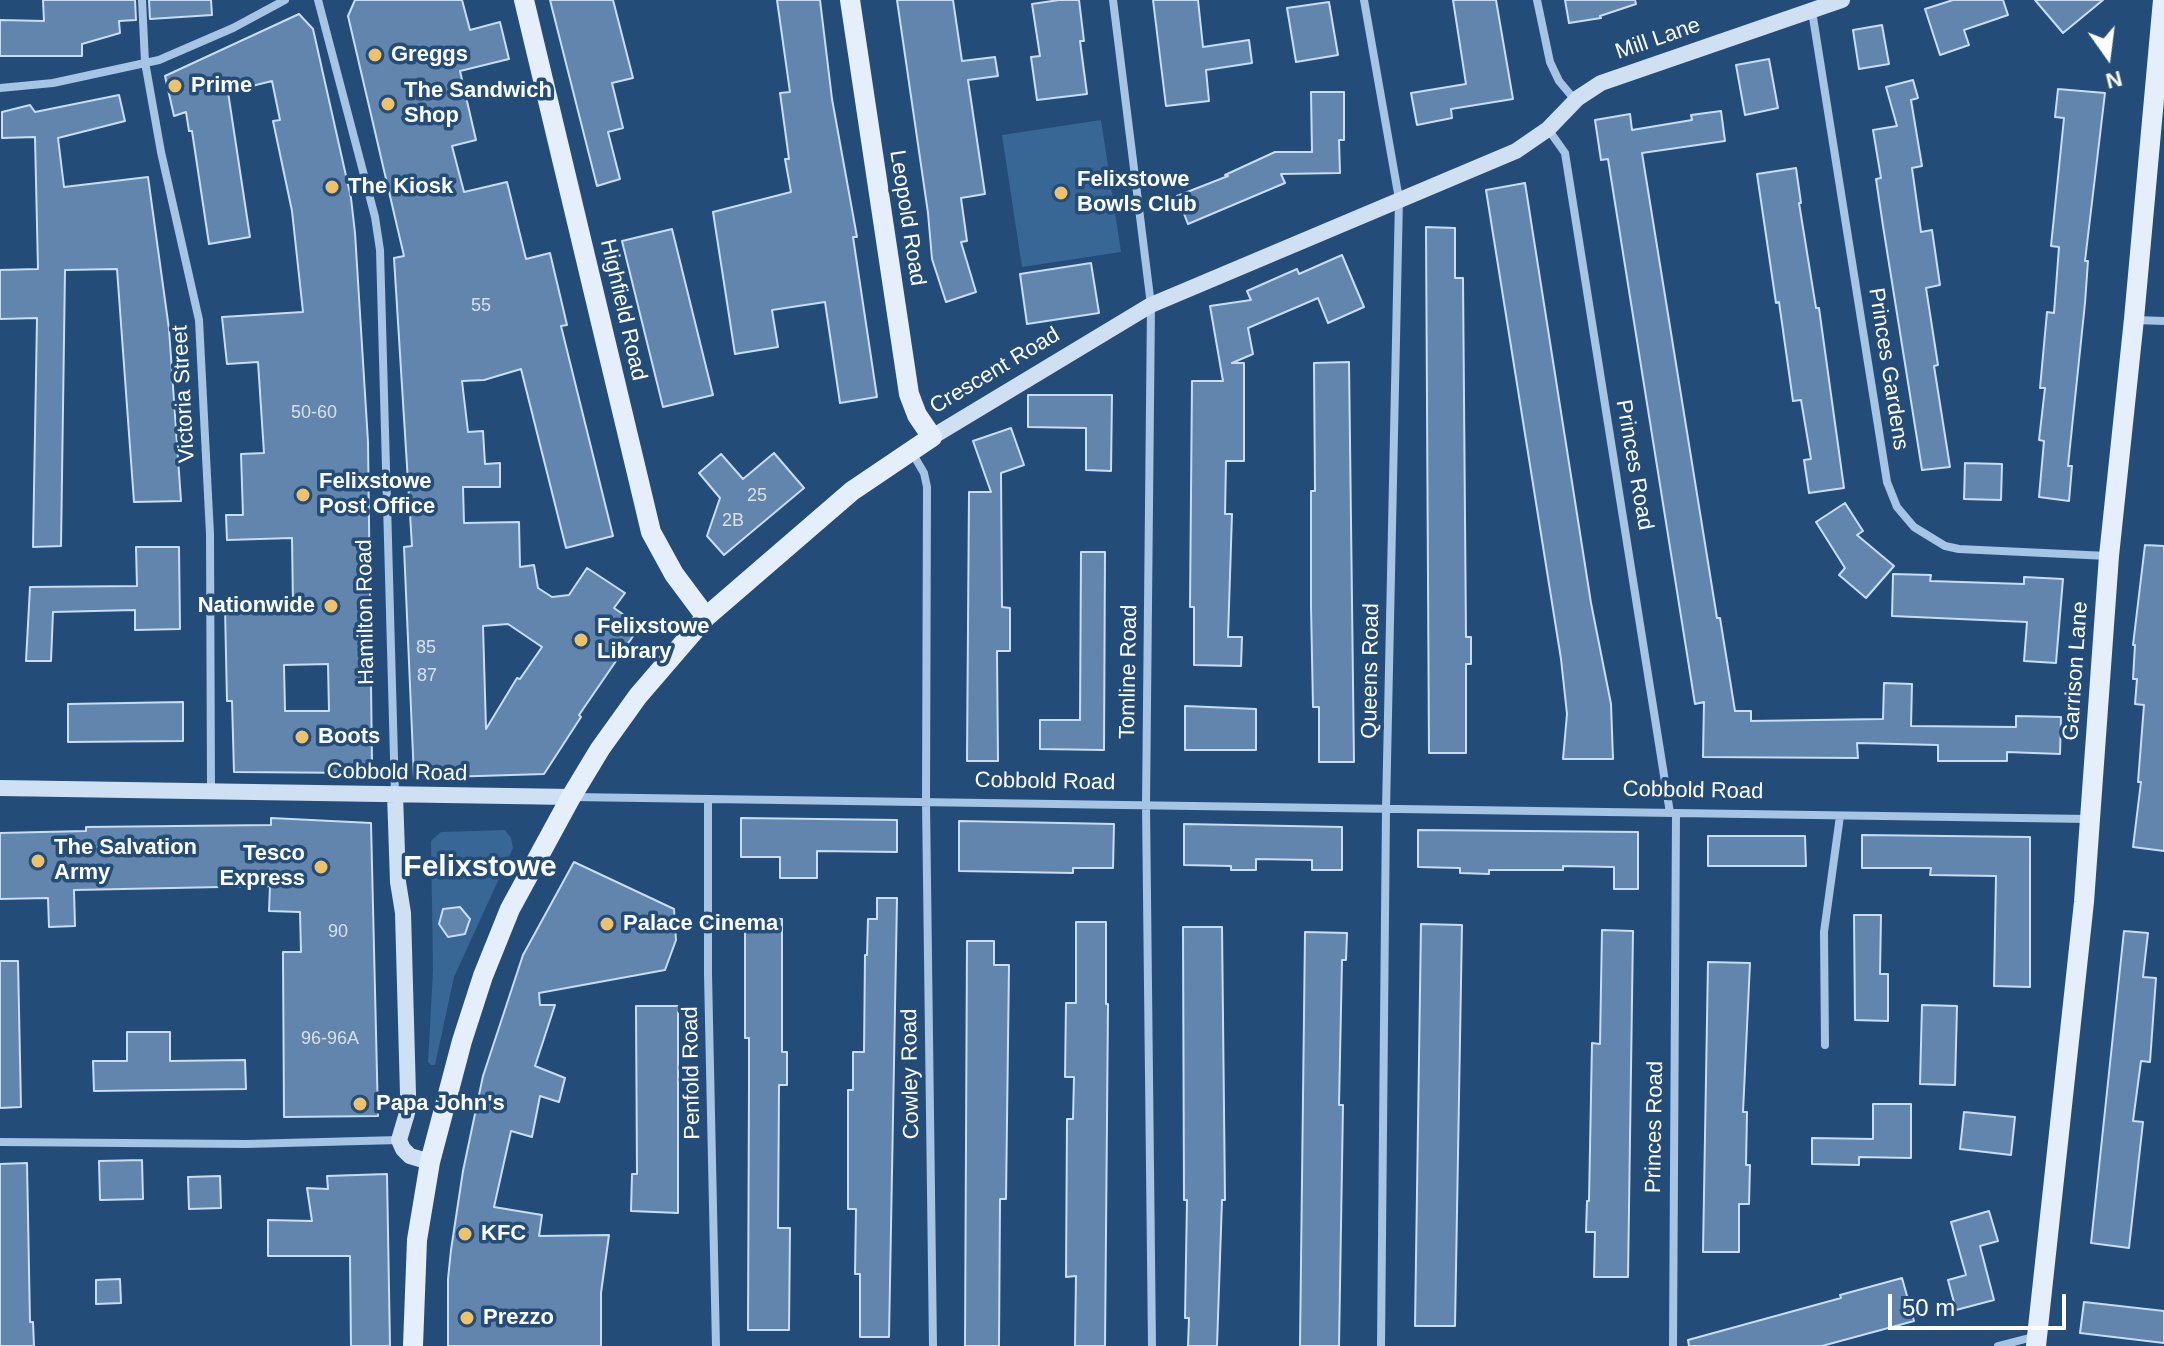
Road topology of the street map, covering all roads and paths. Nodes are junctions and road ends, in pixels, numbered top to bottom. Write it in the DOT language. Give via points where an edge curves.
graph roads {
  1 [pos="142,0"];
  2 [pos="285,0"];
  3 [pos="318,0"];
  4 [pos="524,0"];
  5 [pos="850,0"];
  6 [pos="1113,0"];
  7 [pos="1364,0"];
  8 [pos="1537,0"];
  9 [pos="1842,0"];
  10 [pos="2163,0"];
  11 [pos="1812,10"];
  12 [pos="145,62"];
  13 [pos="0,88"];
  14 [pos="1576,101"];
  15 [pos="1548,129"];
  16 [pos="1399,199"];
  17 [pos="1151,305"];
  18 [pos="2134,319"];
  19 [pos="2164,321"];
  20 [pos="932,437"];
  21 [pos="911,451"];
  22 [pos="2109,556"];
  23 [pos="706,617"];
  24 [pos="0,788"];
  25 [pos="211,791"];
  26 [pos="395,794"];
  27 [pos="571,797"];
  28 [pos="708,799"];
  29 [pos="926,802"];
  30 [pos="1146,805"];
  31 [pos="1386,809"];
  32 [pos="1673,813"];
  33 [pos="1840,816"];
  34 [pos="2089,819"];
  35 [pos="1825,1045"];
  36 [pos="399,1140"];
  37 [pos="0,1142"];
  38 [pos="430,1162"];
  39 [pos="2037,1341"];
  40 [pos="413,1346"];
  41 [pos="716,1346"];
  42 [pos="933,1346"];
  43 [pos="1152,1346"];
  44 [pos="1381,1346"];
  45 [pos="1673,1346"];
  46 [pos="1998,1346"];
  1 -- 12 [label="street, Victoria Street"];
  2 -- 12 [label="street" via="173,55"];
  3 -- 26 [label="street, Hamilton Road" via="380,250"];
  4 -- 23 [label="main road, Highfield Road" via="651,532"];
  5 -- 20 [label="main road, Leopold Road" via="909,394"];
  6 -- 17 [label="street, Tomline Road"];
  7 -- 16 [label="street, Queens Road"];
  8 -- 14 [label="street" via="1550,62"];
  9 -- 11 [label="street, Mill Lane"];
  10 -- 18 [label="main road, Garrison Lane"];
  11 -- 14 [label="street, Mill Lane" via="1609,79"];
  11 -- 22 [label="street, Princes Gardens" via="1887,482 1897,507 1914,527 1945,546"];
  12 -- 13 [label="street" via="53,83"];
  12 -- 25 [label="street, Victoria Street" via="199,320 210,534"];
  14 -- 15 [label="street, Mill Lane"];
  15 -- 16 [label="street, Crescent Road" via="1516,151"];
  15 -- 32 [label="street, Princes Road" via="1565,153"];
  16 -- 17 [label="street, Crescent Road"];
  16 -- 31 [label="street, Queens Road"];
  17 -- 20 [label="street, Crescent Road"];
  17 -- 30 [label="street, Tomline Road"];
  18 -- 19 [label="street"];
  18 -- 22 [label="main road, Garrison Lane"];
  20 -- 21 [label="main road, Crescent Road"];
  21 -- 23 [label="main road, Crescent Road" via="819,517"];
  21 -- 29 [label="street" via="927,487"];
  22 -- 34 [label="main road, Garrison Lane"];
  23 -- 27 [label="main road, Crescent Road" via="638,696"];
  24 -- 25 [label="street, Cobbold Road"];
  25 -- 26 [label="street, Cobbold Road"];
  26 -- 27 [label="street, Cobbold Road"];
  26 -- 36 [label="street, Hamilton Road" via="408,1094"];
  27 -- 28 [label="street, Cobbold Road"];
  27 -- 38 [label="main road" via="510,909 483,976"];
  28 -- 29 [label="street, Cobbold Road"];
  28 -- 41 [label="street, Penfold Road"];
  29 -- 30 [label="street, Cobbold Road"];
  29 -- 42 [label="street, Cowley Road"];
  30 -- 31 [label="street, Cobbold Road"];
  30 -- 43 [label="street, Tomline Road"];
  31 -- 32 [label="street, Cobbold Road"];
  31 -- 44 [label="street, Queens Road"];
  32 -- 33 [label="street, Cobbold Road"];
  32 -- 45 [label="street, Princes Road"];
  33 -- 34 [label="street, Cobbold Road"];
  33 -- 35 [label="street" via="1824,932"];
  34 -- 39 [label="main road, Garrison Lane"];
  36 -- 37 [label="street"];
  36 -- 38 [label="street" via="410,1156"];
  38 -- 40 [label="main road" via="417,1240"];
  39 -- 46 [label="street"];
}
